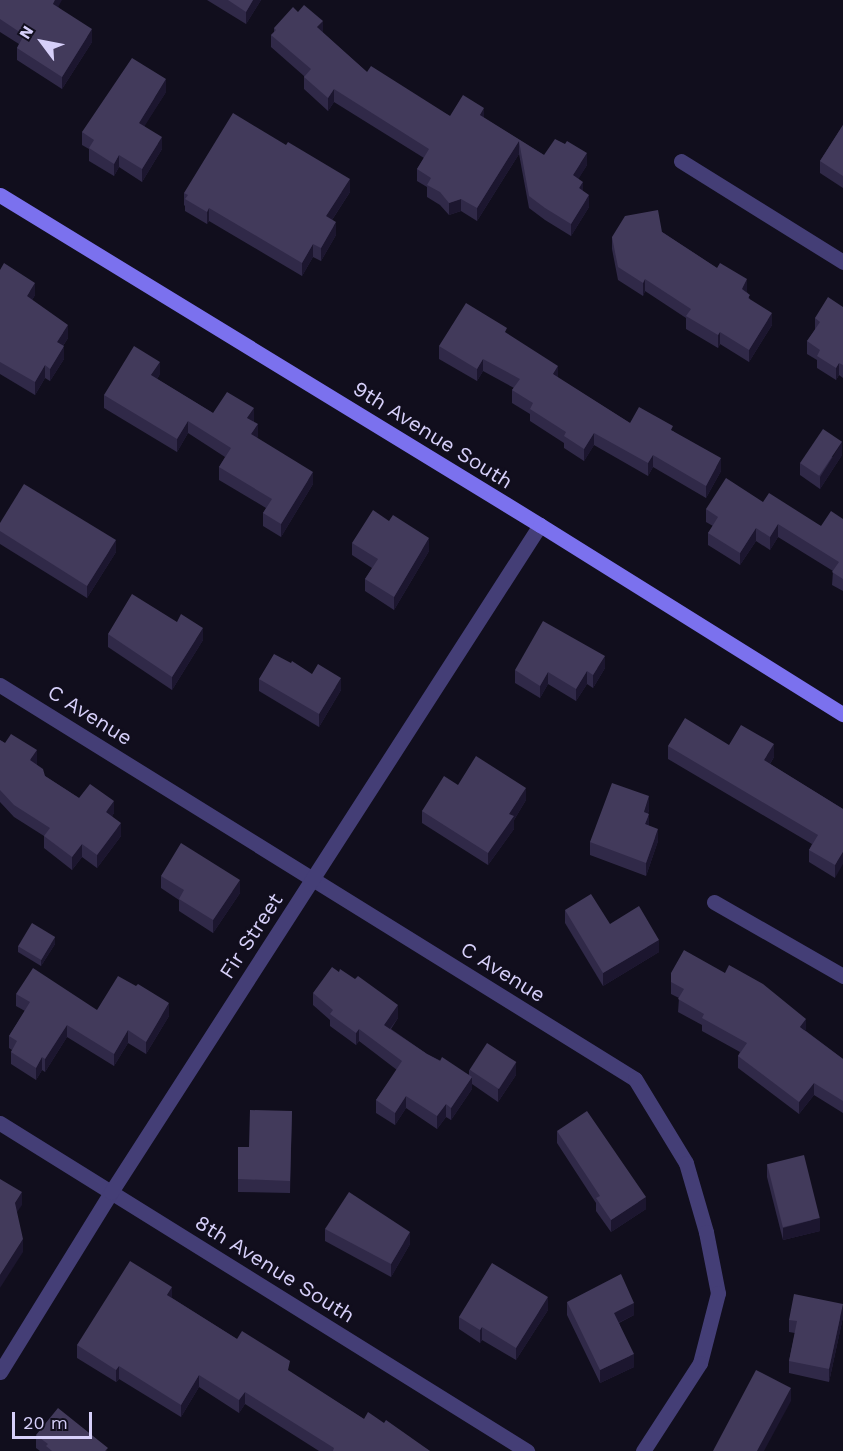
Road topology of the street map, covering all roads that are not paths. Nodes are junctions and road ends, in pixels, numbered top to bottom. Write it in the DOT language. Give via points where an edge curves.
graph roads {
  1 [pos="681,161"];
  2 [pos="0,195"];
  3 [pos="843,262"];
  4 [pos="540,525"];
  5 [pos="0,685"];
  6 [pos="843,714"];
  7 [pos="314,879"];
  8 [pos="714,902"];
  9 [pos="843,976"];
  10 [pos="0,1123"];
  11 [pos="111,1192"];
  12 [pos="0,1372"];
  13 [pos="527,1451"];
  14 [pos="643,1451"];
  1 -- 3 [label="street"];
  2 -- 4 [label="main road, 9th Avenue South"];
  4 -- 6 [label="main road, 9th Avenue South"];
  4 -- 7 [label="street, Fir Street"];
  5 -- 7 [label="street, C Avenue"];
  7 -- 11 [label="street, Fir Street"];
  7 -- 14 [label="street, C Avenue" via="635,1079 686,1163 718,1293 700,1363"];
  8 -- 9 [label="street"];
  10 -- 11 [label="street, 8th Avenue South"];
  11 -- 12 [label="street, Fir Street"];
  11 -- 13 [label="street, 8th Avenue South"];
}
